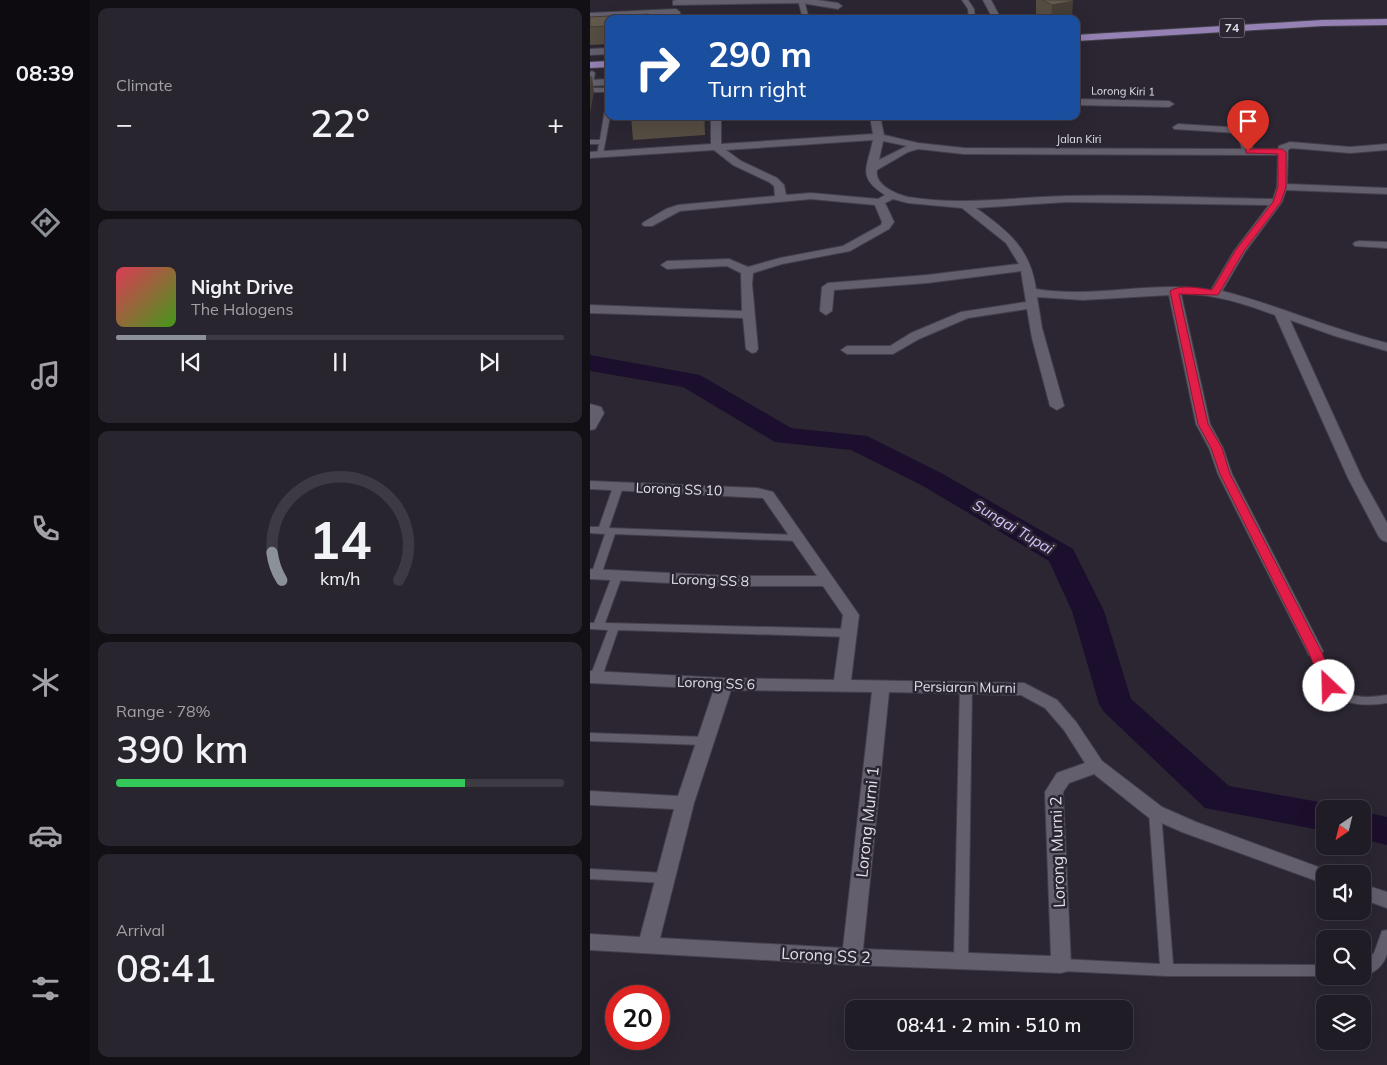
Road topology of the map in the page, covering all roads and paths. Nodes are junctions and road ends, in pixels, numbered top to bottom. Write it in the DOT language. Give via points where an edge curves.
graph roads {
  1 [pos="801,0"];
  2 [pos="965,0"];
  3 [pos="987,0"];
  4 [pos="838,6"];
  5 [pos="676,8"];
  6 [pos="805,15"];
  7 [pos="972,15"];
  8 [pos="995,15"];
  9 [pos="590,16"];
  10 [pos="1387,22"];
  11 [pos="1387,31"];
  12 [pos="1080,38"];
  13 [pos="1080,46"];
  14 [pos="605,51"];
  15 [pos="590,52"];
  16 [pos="605,65"];
  17 [pos="591,70"];
  18 [pos="605,72"];
  19 [pos="605,82"];
  20 [pos="590,84"];
  21 [pos="590,90"];
  22 [pos="605,90"];
  23 [pos="1080,102"];
  24 [pos="1169,104"];
  25 [pos="607,120"];
  26 [pos="716,120"];
  27 [pos="876,120"];
  28 [pos="1178,127"];
  29 [pos="879,137"];
  30 [pos="590,142"];
  31 [pos="604,142"];
  32 [pos="917,146"];
  33 [pos="716,147"];
  34 [pos="1387,147"];
  35 [pos="1248,151"];
  36 [pos="1282,152"];
  37 [pos="595,154"];
  38 [pos="873,168"];
  39 [pos="1282,187"];
  40 [pos="1387,191"];
  41 [pos="892,196"];
  42 [pos="781,198"];
  43 [pos="879,202"];
  44 [pos="1277,202"];
  45 [pos="965,205"];
  46 [pos="648,224"];
  47 [pos="1359,244"];
  48 [pos="1387,245"];
  49 [pos="667,265"];
  50 [pos="1026,267"];
  51 [pos="747,271"];
  52 [pos="1174,291"];
  53 [pos="1032,292"];
  54 [pos="1215,293"];
  55 [pos="1031,305"];
  56 [pos="590,308"];
  57 [pos="826,311"];
  58 [pos="1280,311"];
  59 [pos="750,315"];
  60 [pos="1387,347"];
  61 [pos="752,349"];
  62 [pos="847,350"];
  63 [pos="1058,406"];
  64 [pos="594,410"];
  65 [pos="590,426"];
  66 [pos="590,485"];
  67 [pos="618,487"];
  68 [pos="590,530"];
  69 [pos="607,530"];
  70 [pos="1387,537"];
  71 [pos="799,538"];
  72 [pos="593,575"];
  73 [pos="617,576"];
  74 [pos="829,581"];
  75 [pos="594,626"];
  76 [pos="614,627"];
  77 [pos="850,633"];
  78 [pos="1315,651"];
  79 [pos="593,677"];
  80 [pos="724,684"];
  81 [pos="842,686"];
  82 [pos="881,686"];
  83 [pos="966,686"];
  84 [pos="1387,699"];
  85 [pos="590,737"];
  86 [pos="704,742"];
  87 [pos="1096,766"];
  88 [pos="590,798"];
  89 [pos="685,803"];
  90 [pos="1155,812"];
  91 [pos="590,874"];
  92 [pos="1316,874"];
  93 [pos="665,878"];
  94 [pos="1371,894"];
  95 [pos="1387,900"];
  96 [pos="1387,935"];
  97 [pos="590,942"];
  98 [pos="648,945"];
  99 [pos="852,957"];
  100 [pos="961,960"];
  101 [pos="1061,965"];
  102 [pos="1371,968"];
  103 [pos="1167,970"];
  104 [pos="1316,971"];
  1 -- 4 [label="street"];
  1 -- 5 [label="street"];
  1 -- 6 [label="lane"];
  2 -- 7 [label="lane"];
  3 -- 8 [label="street"];
  5 -- 9 [label="street"];
  10 -- 12 [label="main road, 74"];
  11 -- 13 [label="main road, 74"];
  14 -- 15 [label="street"];
  16 -- 17 [label="main road"];
  17 -- 18 [label="main road"];
  17 -- 20 [label="lane"];
  19 -- 20 [label="street"];
  21 -- 22 [label="lane"];
  23 -- 24 [label="street, Lorong Kiri 1"];
  25 -- 31 [label="lane"];
  26 -- 33 [label="street"];
  27 -- 29 [label="street"];
  28 -- 35 [label="street" via="1240,130 1244,133"];
  29 -- 32 [label="street, Jalan Kiri"];
  29 -- 33 [label="street, Jalan Kiri"];
  29 -- 38 [label="street"];
  30 -- 31 [label="lane"];
  31 -- 37 [label="lane"];
  32 -- 35 [label="street, Jalan Kiri" via="964,151"];
  32 -- 38 [label="street"];
  33 -- 37 [label="street, Jalan Kiri"];
  33 -- 42 [label="street" via="736,163 773,180 779,185"];
  34 -- 36 [label="street, Jalan Kiri" via="1350,150 1290,145"];
  35 -- 36 [label="street, Jalan Kiri"];
  36 -- 39 [label="street"];
  38 -- 41 [label="street" via="871,175 875,184"];
  39 -- 40 [label="street"];
  39 -- 44 [label="street"];
  41 -- 43 [label="street"];
  41 -- 45 [label="street"];
  42 -- 43 [label="street" via="811,196"];
  42 -- 46 [label="street" via="678,208"];
  43 -- 51 [label="street" via="888,222 885,227 853,245"];
  44 -- 45 [label="street" via="1068,199"];
  44 -- 54 [label="street" via="1240,251"];
  45 -- 50 [label="street" via="1015,247"];
  47 -- 48 [label="street"];
  49 -- 51 [label="street" via="729,262"];
  50 -- 53 [label="street"];
  50 -- 57 [label="street" via="828,286"];
  51 -- 59 [label="street"];
  52 -- 53 [label="street" via="1072,297"];
  52 -- 54 [label="street"];
  52 -- 78 [label="street" via="1203,424"];
  53 -- 55 [label="street"];
  54 -- 58 [label="street"];
  55 -- 62 [label="street" via="965,315 915,336 893,350"];
  55 -- 63 [label="street"];
  56 -- 59 [label="street"];
  58 -- 60 [label="street" via="1354,339"];
  58 -- 70 [label="street" via="1355,478"];
  59 -- 61 [label="street"];
  64 -- 65 [label="street"];
  66 -- 67 [label="street, Lorong SS 10"];
  67 -- 69 [label="lane"];
  67 -- 71 [label="street, Lorong SS 10" via="768,495"];
  68 -- 69 [label="lane"];
  69 -- 71 [label="lane"];
  69 -- 72 [label="lane"];
  71 -- 74 [label="street"];
  72 -- 73 [label="street, Lorong SS 8"];
  73 -- 74 [label="street, Lorong SS 8"];
  73 -- 75 [label="lane"];
  74 -- 77 [label="street" via="851,615"];
  75 -- 76 [label="lane"];
  76 -- 77 [label="lane"];
  76 -- 79 [label="lane"];
  77 -- 81 [label="street"];
  78 -- 84 [label="lane" via="1329,686 1341,695 1362,702"];
  79 -- 80 [label="street, Lorong SS 6"];
  80 -- 81 [label="street, Lorong SS 6"];
  80 -- 86 [label="street"];
  81 -- 82 [label="street, Persiaran Murni"];
  82 -- 83 [label="street, Persiaran Murni"];
  82 -- 99 [label="street, Lorong Murni 1"];
  83 -- 87 [label="street, Persiaran Murni" via="1024,688 1050,704 1070,726"];
  83 -- 100 [label="lane"];
  85 -- 86 [label="lane"];
  86 -- 89 [label="street"];
  87 -- 90 [label="street, Persiaran Murni"];
  87 -- 101 [label="street, Lorong Murni 2" via="1063,778 1054,792"];
  88 -- 89 [label="street"];
  89 -- 93 [label="street"];
  90 -- 92 [label="street, Persiaran Murni"];
  90 -- 103 [label="lane"];
  91 -- 93 [label="lane"];
  93 -- 98 [label="street"];
  94 -- 95 [label="street"];
  96 -- 102 [label="lane"];
  97 -- 98 [label="street, Lorong SS 2"];
  98 -- 99 [label="street, Lorong SS 2"];
  99 -- 100 [label="street, Lorong SS 2"];
  100 -- 101 [label="street, Lorong SS 2"];
  101 -- 103 [label="lane"];
  103 -- 104 [label="lane"];
}
